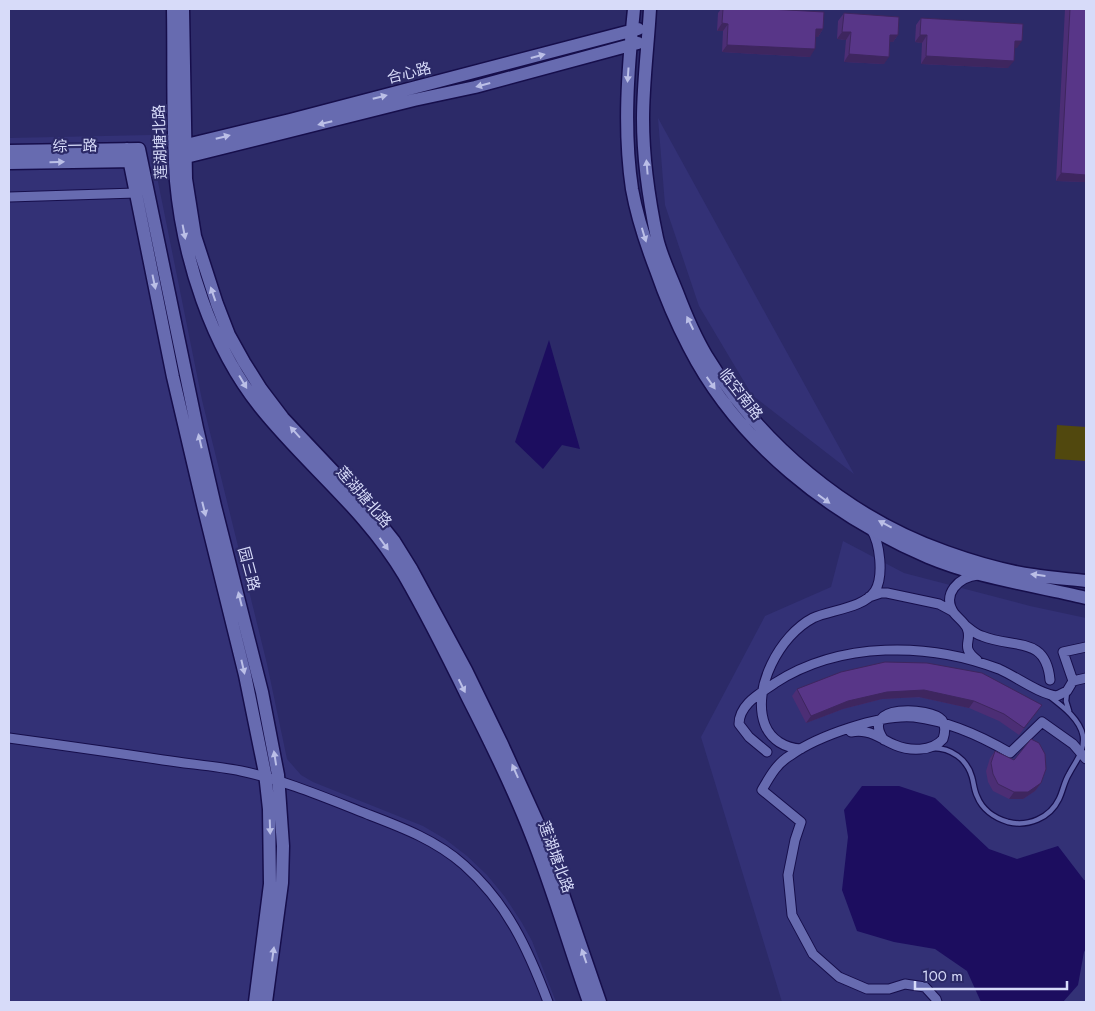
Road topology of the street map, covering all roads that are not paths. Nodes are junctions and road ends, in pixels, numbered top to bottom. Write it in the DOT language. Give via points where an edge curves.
graph roads {
  1 [pos="173,9"];
  2 [pos="183,9"];
  3 [pos="634,9"];
  4 [pos="650,9"];
  5 [pos="632,31"];
  6 [pos="648,33"];
  7 [pos="630,45"];
  8 [pos="9,151"];
  9 [pos="180,152"];
  10 [pos="134,155"];
  11 [pos="9,163"];
  12 [pos="136,193"];
  13 [pos="9,197"];
  14 [pos="871,529"];
  15 [pos="981,574"];
  16 [pos="1086,581"];
  17 [pos="867,598"];
  18 [pos="1086,598"];
  19 [pos="953,612"];
  20 [pos="963,623"];
  21 [pos="1086,647"];
  22 [pos="979,662"];
  23 [pos="767,676"];
  24 [pos="1086,678"];
  25 [pos="1050,680"];
  26 [pos="1073,681"];
  27 [pos="763,691"];
  28 [pos="1067,691"];
  29 [pos="1043,692"];
  30 [pos="752,699"];
  31 [pos="1070,715"];
  32 [pos="879,722"];
  33 [pos="944,729"];
  34 [pos="866,731"];
  35 [pos="9,738"];
  36 [pos="884,740"];
  37 [pos="926,748"];
  38 [pos="801,749"];
  39 [pos="767,752"];
  40 [pos="952,752"];
  41 [pos="1084,756"];
  42 [pos="266,777"];
  43 [pos="278,781"];
  44 [pos="255,1002"];
  45 [pos="266,1002"];
  46 [pos="548,1002"];
  47 [pos="589,1002"];
  48 [pos="600,1002"];
  49 [pos="937,1002"];
  1 -- 9 [label="main road, 莲湖塘北路"];
  2 -- 9 [label="main road, 莲湖塘北路"];
  3 -- 5 [label="main road, 临空南路"];
  4 -- 6 [label="main road, 临空南路"];
  5 -- 6 [label="main road, 合心路"];
  5 -- 7 [label="main road, 临空南路"];
  9 -- 5 [label="main road, 合心路, one-way"];
  6 -- 7 [label="main road, 合心路"];
  16 -- 6 [label="main road, 临空南路, one-way" via="1032,575 988,565 906,535 836,494 767,435 742,408 705,353 657,240 643,120"];
  7 -- 9 [label="main road, 合心路, one-way" via="475,87"];
  7 -- 14 [label="main road, 临空南路, one-way" via="626,117 633,191 662,289 689,348 723,401 768,452 818,494"];
  8 -- 10 [label="main road, 综一路"];
  9 -- 47 [label="main road, 莲湖塘北路, one-way" via="179,208 185,239 219,340 258,404 362,515 403,574 492,745 520,807"];
  48 -- 9 [label="main road, 莲湖塘北路, one-way" via="541,830 466,670 412,570 367,507 283,418 261,389 229,335 195,236"];
  11 -- 10 [label="main road, 综一路, one-way"];
  10 -- 12 [label="main road, 园三路"];
  43 -- 10 [label="main road, 园三路, one-way" via="262,692 197,428 156,232"];
  12 -- 13 [label="street"];
  12 -- 42 [label="main road, 园三路, one-way" via="173,377 245,675"];
  14 -- 15 [label="main road, 临空南路" via="930,558"];
  14 -- 17 [label="street" via="878,542 880,575 878,586"];
  15 -- 18 [label="main road, 临空南路"];
  15 -- 19 [label="street" via="966,577 953,589 949,601"];
  17 -- 19 [label="street" via="887,593 939,604"];
  17 -- 23 [label="street" via="804,624 783,644"];
  19 -- 20 [label="street"];
  20 -- 22 [label="street" via="968,634 968,652"];
  20 -- 25 [label="street" via="981,636 1036,650 1047,662"];
  21 -- 26 [label="street" via="1063,652"];
  22 -- 27 [label="street" via="914,650 852,654 803,668"];
  22 -- 29 [label="street"];
  23 -- 27 [label="street"];
  23 -- 30 [label="street"];
  24 -- 26 [label="street"];
  26 -- 28 [label="street"];
  27 -- 30 [label="street"];
  27 -- 38 [label="street" via="763,717 768,730 781,744"];
  28 -- 29 [label="street" via="1057,696"];
  28 -- 31 [label="lane"];
  29 -- 31 [label="lane"];
  30 -- 39 [label="street" via="741,712 739,724"];
  31 -- 41 [label="lane" via="1081,730"];
  32 -- 33 [label="street" via="913,717"];
  32 -- 34 [label="street"];
  32 -- 36 [label="street" via="878,729"];
  32 -- 38 [label="street" via="848,729"];
  33 -- 37 [label="street" via="940,743"];
  33 -- 40 [label="lane"];
  33 -- 41 [label="street" via="986,739 1010,753 1042,722 1074,744"];
  34 -- 36 [label="street"];
  34 -- 38 [label="street" via="848,732"];
  35 -- 42 [label="street"];
  36 -- 37 [label="street" via="903,748"];
  37 -- 40 [label="lane"];
  38 -- 49 [label="street" via="774,769 762,790 801,822 788,875 792,916 813,954 839,976 867,989 889,989 906,984 925,987"];
  40 -- 41 [label="lane" via="970,770 983,806 999,819 1019,823 1037,820 1052,810 1068,775"];
  42 -- 43 [label="street"];
  42 -- 44 [label="main road, 园三路, one-way" via="270,884"];
  45 -- 43 [label="main road, 园三路, one-way" via="282,884"];
  43 -- 46 [label="street" via="419,835 463,864 484,885 516,928"];
}
